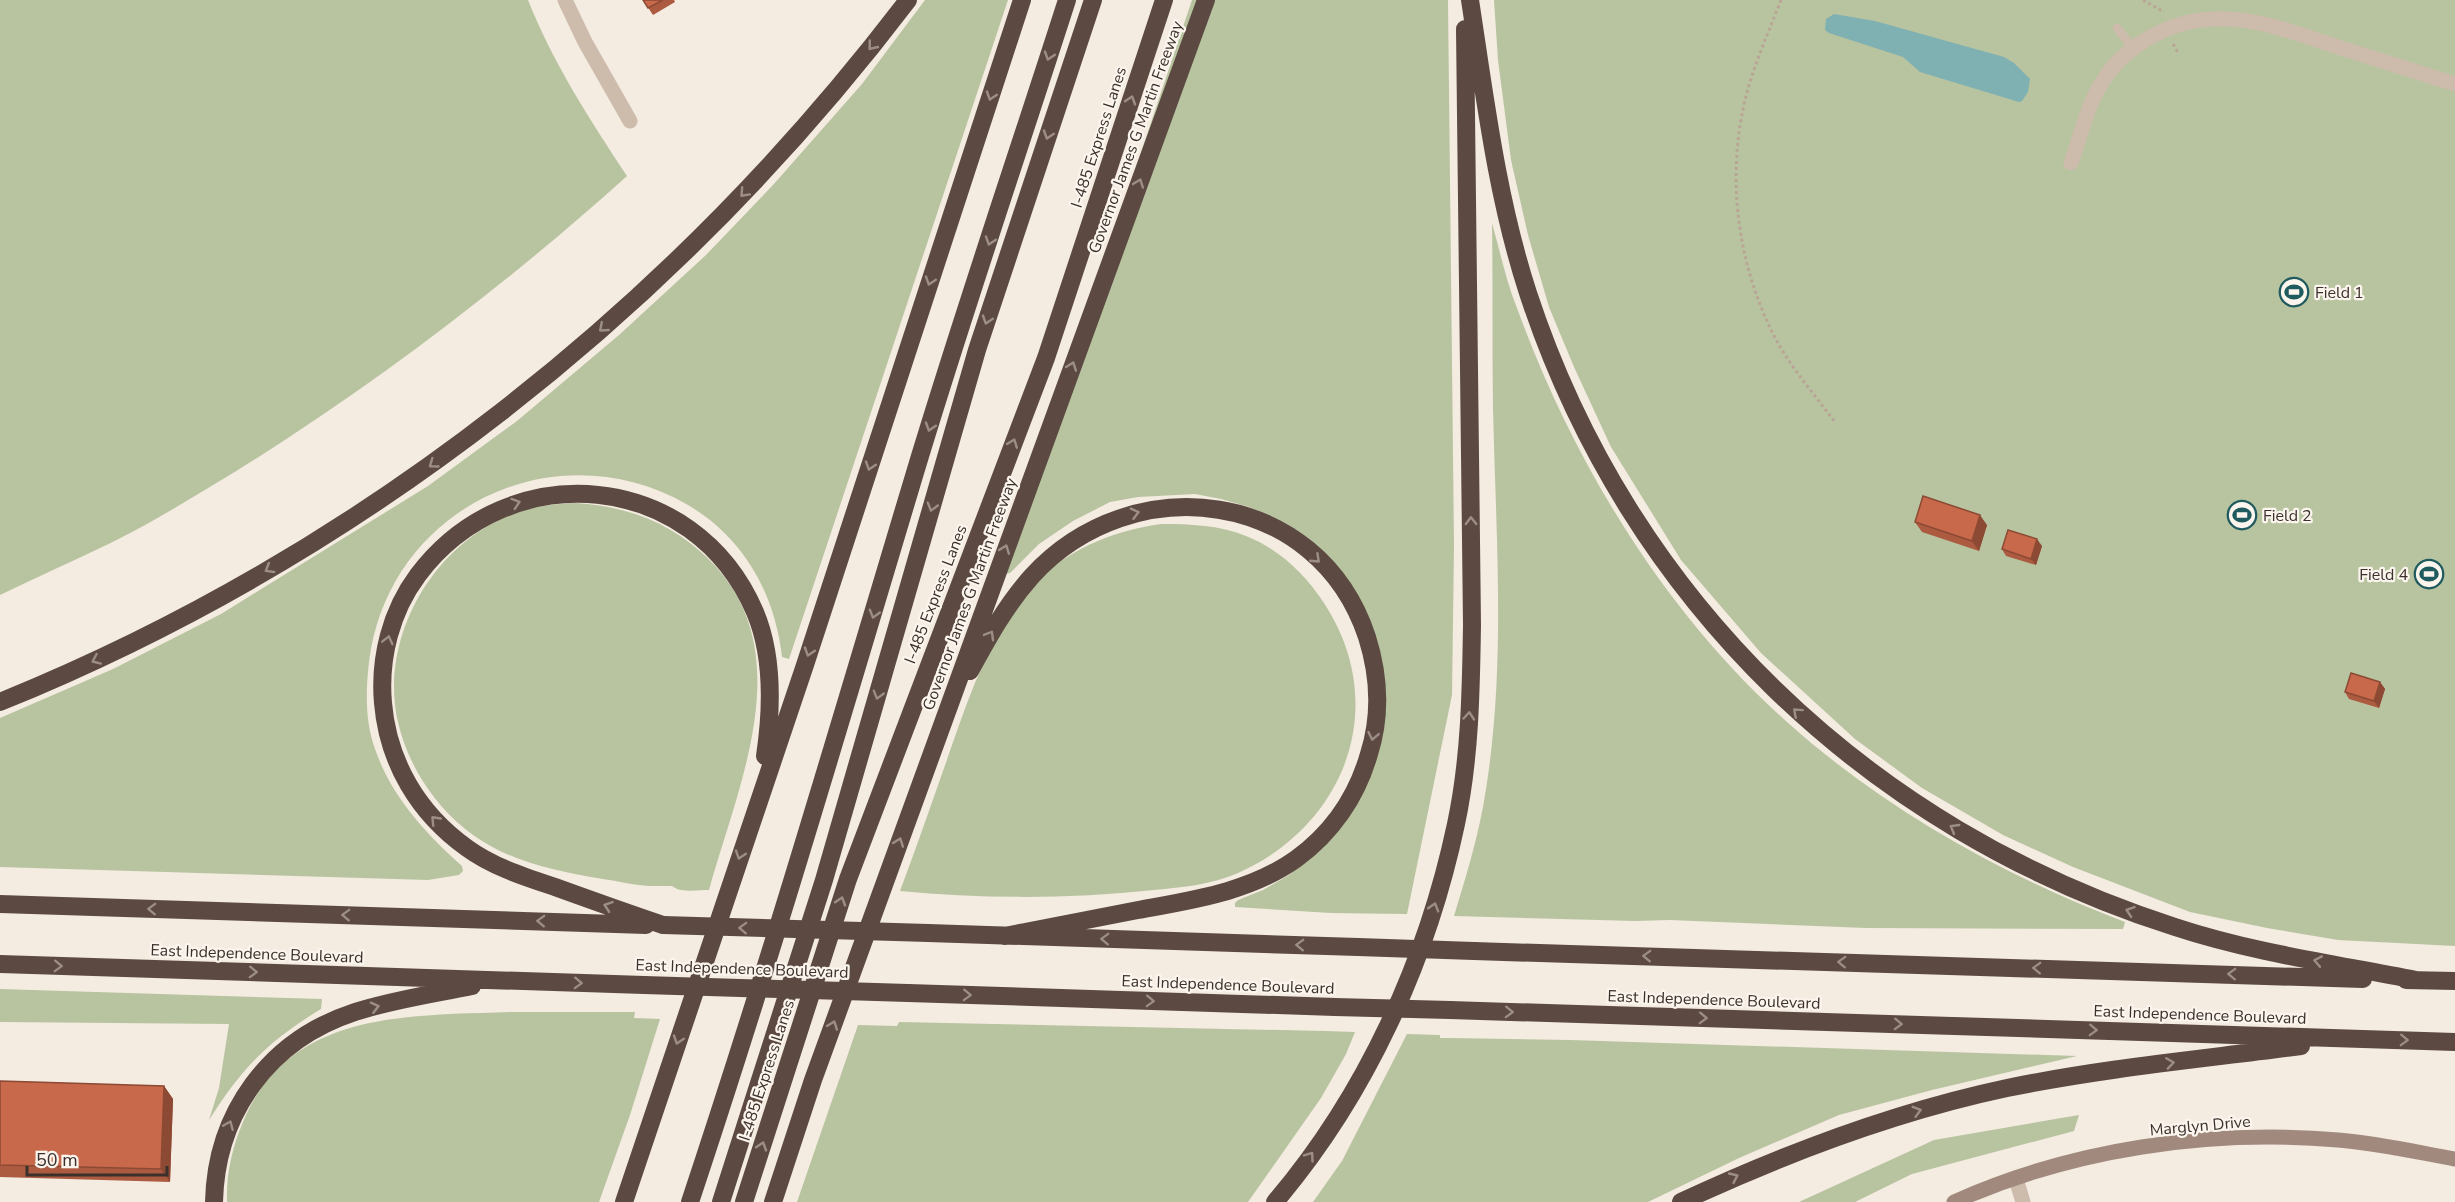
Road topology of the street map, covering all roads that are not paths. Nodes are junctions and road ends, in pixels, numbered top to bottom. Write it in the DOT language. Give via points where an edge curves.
graph roads {
  1 [pos="564,0"];
  2 [pos="908,0"];
  3 [pos="1022,0"];
  4 [pos="1068,0"];
  5 [pos="1093,0"];
  6 [pos="1164,0"];
  7 [pos="1206,0"];
  8 [pos="1465,0"];
  9 [pos="1470,0"];
  10 [pos="2117,28"];
  11 [pos="2133,48"];
  12 [pos="2455,84"];
  13 [pos="630,121"];
  14 [pos="2071,163"];
  15 [pos="0,702"];
  16 [pos="943,723"];
  17 [pos="758,800"];
  18 [pos="0,904"];
  19 [pos="663,925"];
  20 [pos="1005,936"];
  21 [pos="0,964"];
  22 [pos="499,980"];
  23 [pos="2416,980"];
  24 [pos="2455,981"];
  25 [pos="2354,1039"];
  26 [pos="2455,1042"];
  27 [pos="2455,1159"];
  28 [pos="2016,1179"];
  29 [pos="214,1202"];
  30 [pos="624,1202"];
  31 [pos="690,1202"];
  32 [pos="721,1202"];
  33 [pos="744,1202"];
  34 [pos="772,1202"];
  35 [pos="1275,1202"];
  36 [pos="1681,1202"];
  37 [pos="1954,1202"];
  38 [pos="2023,1202"];
  1 -- 13 [label="street"];
  2 -- 15 [label="highway, one-way" via="788,147 688,251 480,430 366,509 252,580 130,645"];
  3 -- 17 [label="highway, one-way"];
  4 -- 31 [label="highway, one-way" via="915,473"];
  5 -- 32 [label="highway, I-485 Express Lanes, one-way" via="977,350 824,880"];
  33 -- 6 [label="highway, I-485 Express Lanes, one-way" via="848,879 1046,358"];
  16 -- 7 [label="highway, Governor James G Martin Freeway, one-way"];
  35 -- 8 [label="highway, one-way" via="1327,1132 1393,1015 1420,952 1456,823 1466,757 1472,625"];
  23 -- 9 [label="highway, one-way" via="2218,939 2115,907 2058,882 1989,848 1893,789 1805,719 1753,668 1711,622 1635,520 1604,467 1547,349 1509,229"];
  10 -- 11 [label="lane"];
  11 -- 12 [label="street" via="2161,30 2188,22 2236,18"];
  11 -- 14 [label="street" via="2118,60 2094,95"];
  16 -- 20 [label="highway, one-way" via="1000,618 1033,576 1090,530 1156,508 1180,506 1226,511 1249,517 1291,538 1327,569 1341,587 1364,628 1371,651 1377,697 1366,766 1330,827 1296,859 1254,882 1203,897"];
  34 -- 16 [label="highway, Governor James G Martin Freeway, one-way"];
  19 -- 17 [label="highway, one-way" via="490,862 451,836 406,782 388,739 382,681 393,624 428,563 482,518 548,495 618,498 662,513 701,538 733,573 763,636 768,659 769,710"];
  17 -- 30 [label="highway, one-way"];
  19 -- 18 [label="highway, one-way"];
  20 -- 19 [label="highway, one-way, bridge"];
  23 -- 20 [label="highway, one-way, bridge"];
  21 -- 22 [label="highway, East Independence Boulevard, one-way"];
  22 -- 25 [label="highway, East Independence Boulevard, one-way, bridge"];
  29 -- 22 [label="highway, one-way" via="218,1161 233,1116 258,1077 292,1044 355,1012"];
  23 -- 24 [label="highway"];
  25 -- 26 [label="highway, East Independence Boulevard, one-way"];
  36 -- 25 [label="highway, one-way" via="1820,1142 1995,1091 2067,1077"];
  27 -- 28 [label="street, Marglyn Drive" via="2338,1140 2231,1138 2076,1159"];
  28 -- 37 [label="street, Marglyn Drive"];
  28 -- 38 [label="street"];
}
